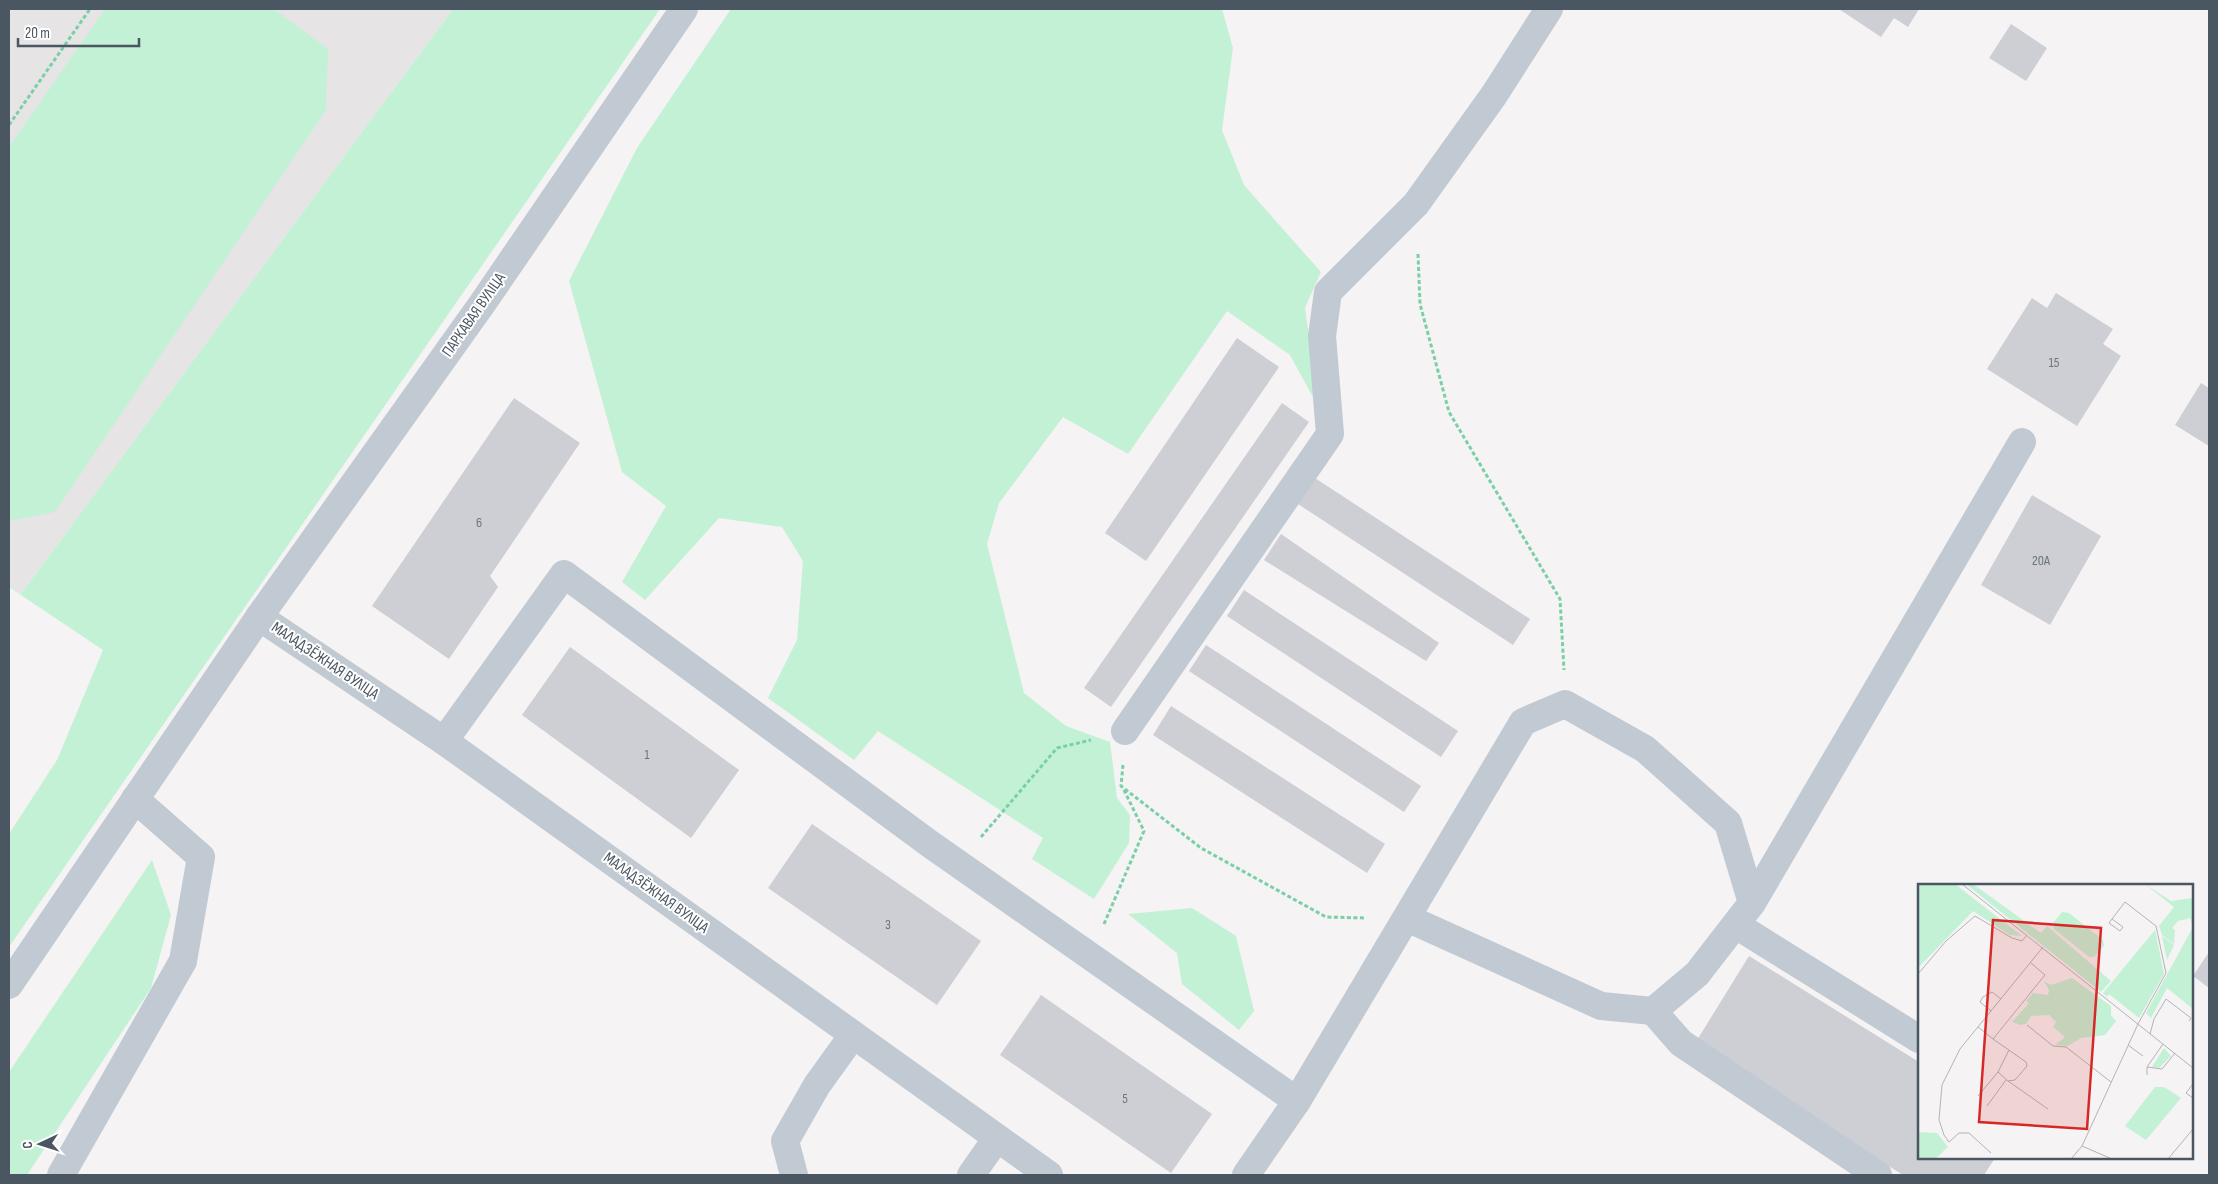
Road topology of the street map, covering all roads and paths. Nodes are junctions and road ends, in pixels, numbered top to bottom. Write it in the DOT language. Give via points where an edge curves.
graph roads {
  1 [pos="90,9"];
  2 [pos="684,9"];
  3 [pos="1548,9"];
  4 [pos="9,125"];
  5 [pos="1416,204"];
  6 [pos="2022,442"];
  7 [pos="259,617"];
  8 [pos="1565,704"];
  9 [pos="1125,731"];
  10 [pos="444,741"];
  11 [pos="1121,786"];
  12 [pos="135,799"];
  13 [pos="958,864"];
  14 [pos="1752,903"];
  15 [pos="1407,918"];
  16 [pos="1736,925"];
  17 [pos="1090,956"];
  18 [pos="9,985"];
  19 [pos="1653,1011"];
  20 [pos="853,1034"];
  21 [pos="1918,1038"];
  22 [pos="1297,1101"];
  23 [pos="997,1138"];
  24 [pos="61,1175"];
  25 [pos="794,1175"];
  26 [pos="971,1175"];
  27 [pos="1049,1175"];
  28 [pos="1246,1175"];
  29 [pos="1878,1175"];
  1 -- 4 [label="path"];
  2 -- 7 [label="street, ПАРКАВАЯ ВУЛІЦА" via="482,304"];
  3 -- 5 [label="street" via="1494,95"];
  5 -- 8 [label="path" via="1420,304 1449,412 1560,599"];
  5 -- 9 [label="street" via="1328,292 1322,336 1330,434"];
  6 -- 14 [label="street"];
  7 -- 10 [label="street, МАЛАДЗЁЖНАЯ ВУЛІЦА"];
  7 -- 12 [label="street, ПАРКАВАЯ ВУЛІЦА"];
  8 -- 14 [label="street" via="1645,749 1728,823"];
  8 -- 15 [label="street" via="1524,722"];
  9 -- 11 [label="path"];
  9 -- 13 [label="path" via="1058,748"];
  10 -- 13 [label="street" via="564,574"];
  10 -- 20 [label="street, МАЛАДЗЁЖНАЯ ВУЛІЦА"];
  11 -- 15 [label="path" via="1201,848 1326,917"];
  11 -- 17 [label="path" via="1144,831"];
  12 -- 18 [label="street, ПАРКАВАЯ ВУЛІЦА"];
  12 -- 24 [label="street" via="202,857 183,961"];
  13 -- 17 [label="street"];
  14 -- 16 [label="street"];
  15 -- 19 [label="street" via="1600,1006"];
  15 -- 22 [label="street"];
  16 -- 19 [label="street" via="1697,974"];
  16 -- 21 [label="street"];
  17 -- 22 [label="street"];
  19 -- 29 [label="street" via="1681,1043"];
  20 -- 23 [label="street, МАЛАДЗЁЖНАЯ ВУЛІЦА"];
  20 -- 25 [label="street" via="817,1084 785,1141"];
  22 -- 28 [label="street"];
  23 -- 26 [label="street"];
  23 -- 27 [label="street, МАЛАДЗЁЖНАЯ ВУЛІЦА"];
}
